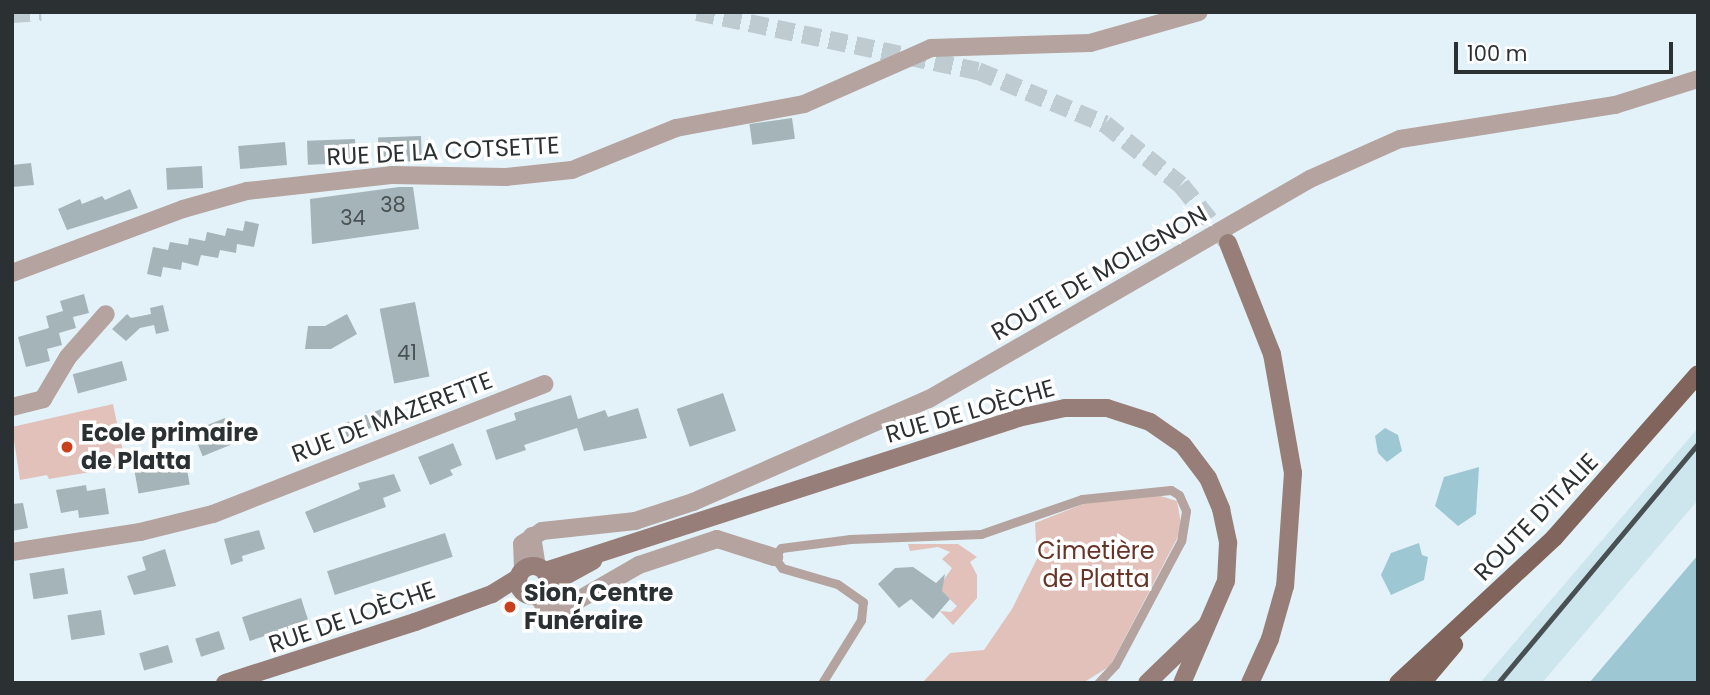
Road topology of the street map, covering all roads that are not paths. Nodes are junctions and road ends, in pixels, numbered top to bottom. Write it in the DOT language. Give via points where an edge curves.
graph roads {
  1 [pos="1199,12"];
  2 [pos="1698,79"];
  3 [pos="1228,243"];
  4 [pos="12,273"];
  5 [pos="106,313"];
  6 [pos="1698,374"];
  7 [pos="544,384"];
  8 [pos="12,407"];
  9 [pos="12,552"];
  10 [pos="774,557"];
  11 [pos="535,580"];
  12 [pos="1496,594"];
  13 [pos="1213,619"];
  14 [pos="1201,647"];
  15 [pos="225,683"];
  16 [pos="822,683"];
  17 [pos="1098,683"];
  18 [pos="1147,683"];
  19 [pos="1170,683"];
  20 [pos="1182,683"];
  21 [pos="1250,683"];
  22 [pos="1398,683"];
  23 [pos="1422,683"];
  1 -- 4 [label="street, RUE DE LA COTSETTE" via="1090,43 932,48 804,104 676,128 572,170 506,177 391,175 247,191 183,209"];
  2 -- 11 [label="street, ROUTE DE MOLIGNON" via="1615,105 1400,139 1310,179 929,399 693,502 635,521 542,531 532,536"];
  3 -- 21 [label="street" via="1272,354 1293,473 1285,586 1270,639"];
  5 -- 8 [label="street" via="68,358 43,399"];
  6 -- 12 [label="main road, ROUTE D'ITALIE" via="1554,538"];
  7 -- 9 [label="street, RUE DE MAZERETTE" via="213,514 140,532"];
  10 -- 11 [label="street" via="709,541 639,565 566,608 545,607"];
  10 -- 16 [label="lane" via="782,568 845,588 863,602 856,631"];
  10 -- 17 [label="lane" via="789,545 815,542 981,534 1082,499 1171,490 1179,495 1186,511 1181,541 1115,665"];
  11 -- 13 [label="street, RUE DE LOÈCHE" via="1018,418 1065,408 1107,408 1160,427 1191,454 1208,478 1225,526 1228,561"];
  11 -- 15 [label="street, RUE DE LOÈCHE" via="334,652"];
  12 -- 22 [label="main road, ROUTE D'ITALIE"];
  12 -- 23 [label="main road"];
  13 -- 14 [label="street, RUE DE LOÈCHE"];
  13 -- 18 [label="street"];
  14 -- 19 [label="street, RUE DE LOÈCHE"];
  14 -- 20 [label="street, RUE DE LOÈCHE"];
}
